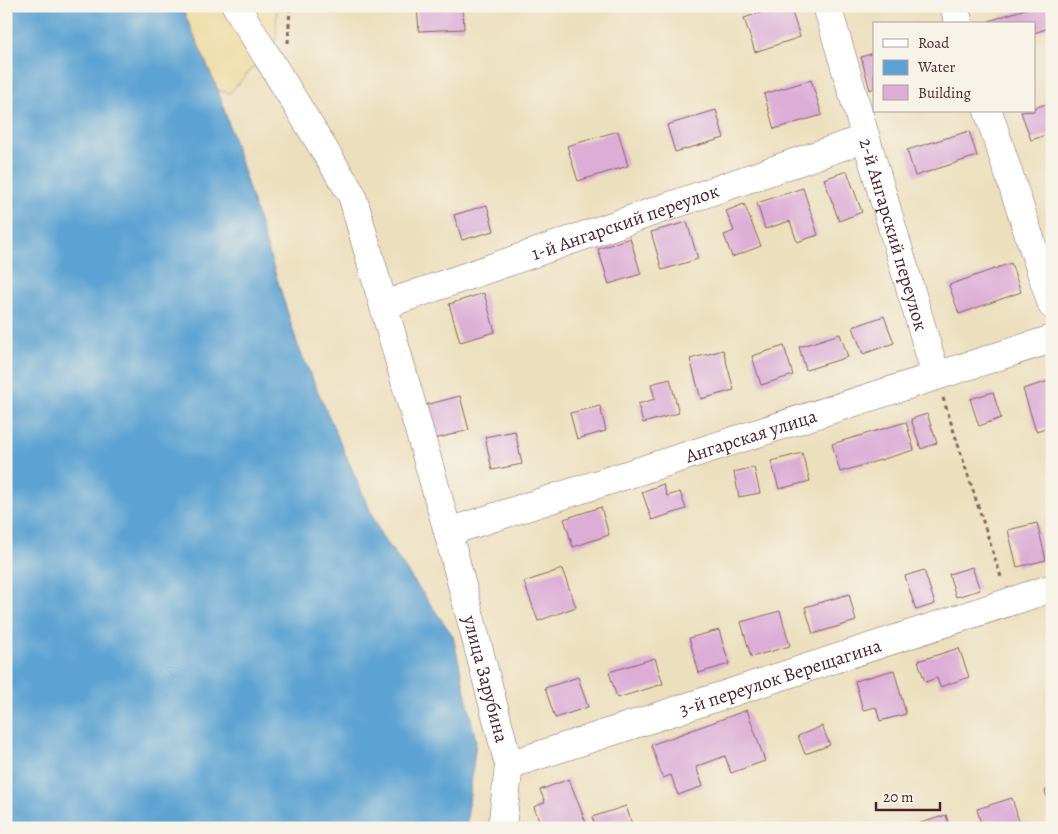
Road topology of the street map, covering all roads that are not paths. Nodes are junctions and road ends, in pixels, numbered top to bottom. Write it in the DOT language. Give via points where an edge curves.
graph roads {
  1 [pos="236,6"];
  2 [pos="827,6"];
  3 [pos="954,6"];
  4 [pos="958,22"];
  5 [pos="988,112"];
  6 [pos="866,138"];
  7 [pos="384,305"];
  8 [pos="1052,305"];
  9 [pos="1052,339"];
  10 [pos="936,376"];
  11 [pos="448,532"];
  12 [pos="1052,588"];
  13 [pos="508,765"];
  14 [pos="502,828"];
  1 -- 7 [label="street, улица Зарубина" via="352,195"];
  2 -- 6 [label="street, 2-й Ангарский переулок"];
  3 -- 4 [label="street"];
  5 -- 8 [label="street"];
  6 -- 7 [label="street, 1-й Ангарский переулок"];
  6 -- 10 [label="street, 2-й Ангарский переулок"];
  7 -- 11 [label="street, улица Зарубина"];
  9 -- 10 [label="street, Ангарская улица"];
  10 -- 11 [label="street, Ангарская улица"];
  11 -- 13 [label="street, улица Зарубина"];
  12 -- 13 [label="street, 3-й переулок Верещагина"];
  13 -- 14 [label="street, улица Зарубина"];
}
